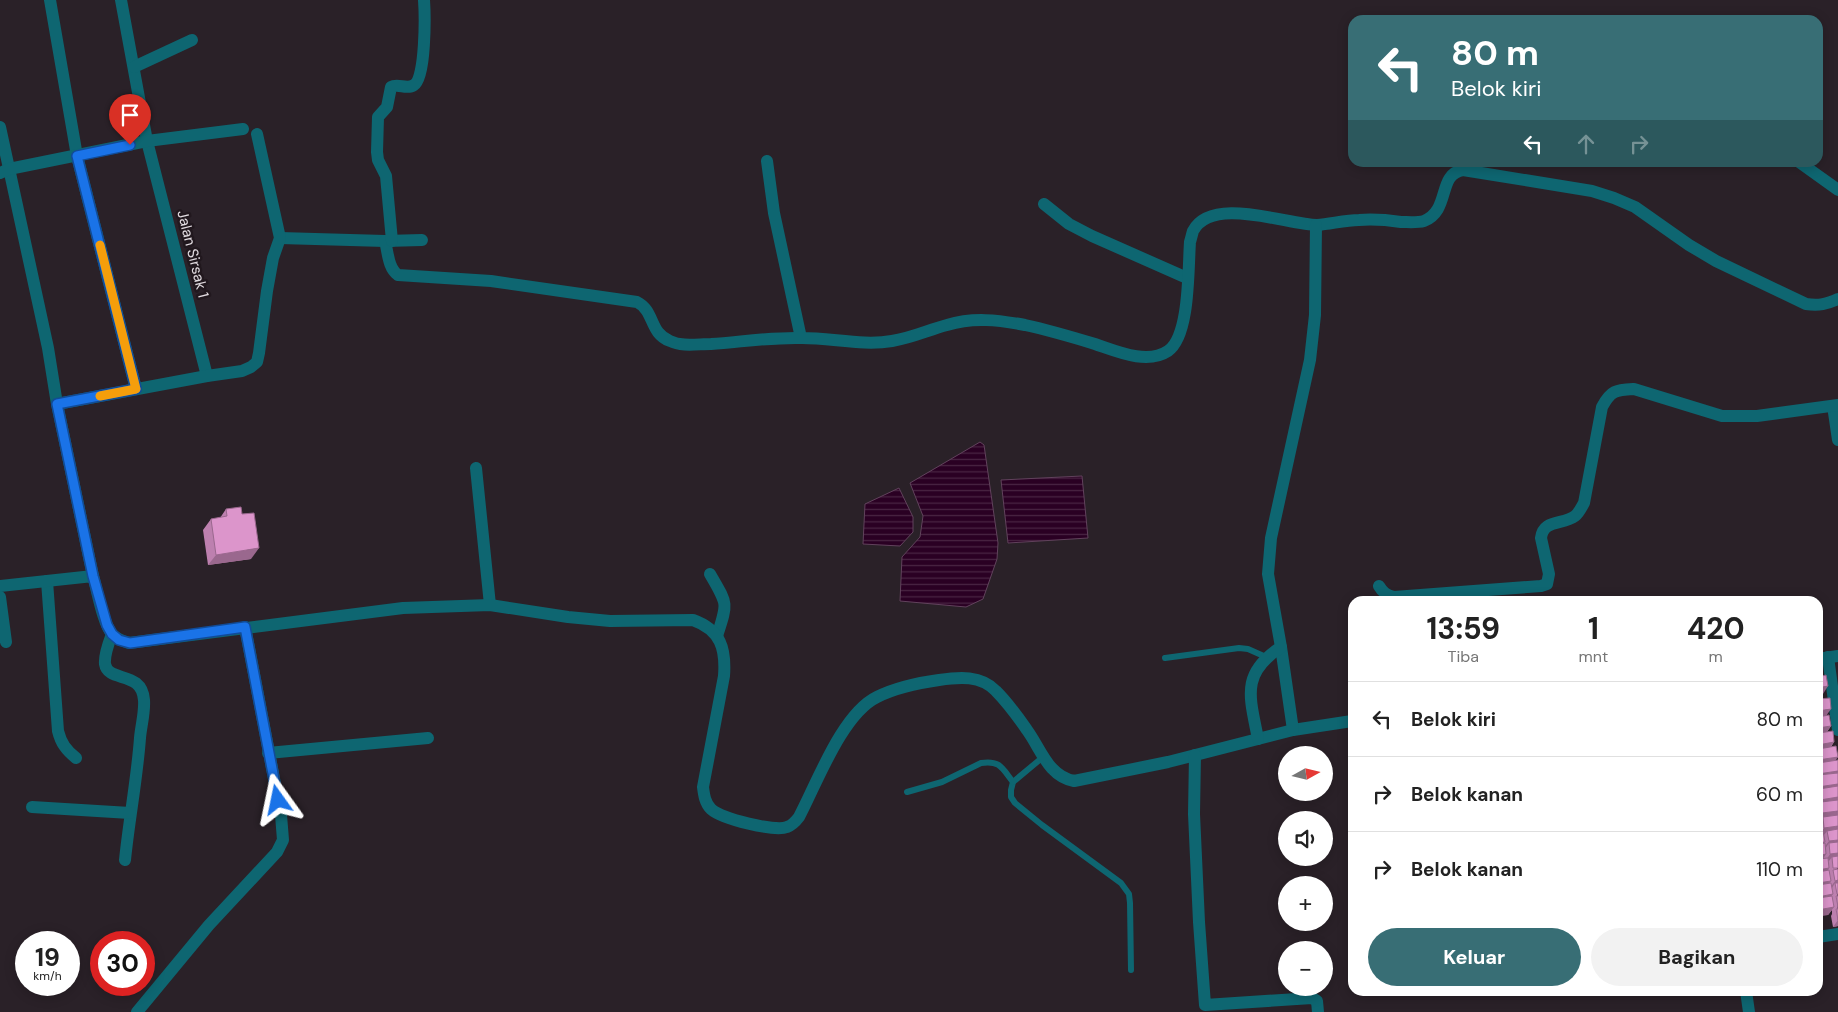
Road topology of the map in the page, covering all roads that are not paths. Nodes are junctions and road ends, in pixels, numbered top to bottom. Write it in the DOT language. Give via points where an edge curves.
graph roads {
  1 [pos="50,0"];
  2 [pos="121,0"];
  3 [pos="424,0"];
  4 [pos="192,40"];
  5 [pos="134,67"];
  6 [pos="243,129"];
  7 [pos="0,131"];
  8 [pos="258,134"];
  9 [pos="147,141"];
  10 [pos="77,156"];
  11 [pos="767,161"];
  12 [pos="1806,167"];
  13 [pos="4,171"];
  14 [pos="1838,190"];
  15 [pos="1044,204"];
  16 [pos="1316,225"];
  17 [pos="280,238"];
  18 [pos="422,240"];
  19 [pos="389,241"];
  20 [pos="1188,278"];
  21 [pos="1838,299"];
  22 [pos="801,338"];
  23 [pos="207,376"];
  24 [pos="136,389"];
  25 [pos="57,404"];
  26 [pos="1835,406"];
  27 [pos="1838,440"];
  28 [pos="476,468"];
  29 [pos="710,574"];
  30 [pos="93,576"];
  31 [pos="47,581"];
  32 [pos="0,586"];
  33 [pos="1379,586"];
  34 [pos="1387,596"];
  35 [pos="1407,596"];
  36 [pos="0,597"];
  37 [pos="490,605"];
  38 [pos="245,627"];
  39 [pos="112,634"];
  40 [pos="717,636"];
  41 [pos="6,642"];
  42 [pos="1281,647"];
  43 [pos="1266,657"];
  44 [pos="1828,657"];
  45 [pos="1165,658"];
  46 [pos="1348,722"];
  47 [pos="1293,730"];
  48 [pos="1838,730"];
  49 [pos="428,738"];
  50 [pos="1258,739"];
  51 [pos="268,753"];
  52 [pos="1195,755"];
  53 [pos="1043,757"];
  54 [pos="76,758"];
  55 [pos="1013,782"];
  56 [pos="907,792"];
  57 [pos="32,807"];
  58 [pos="130,812"];
  59 [pos="124,860"];
  60 [pos="1838,934"];
  61 [pos="1823,936"];
  62 [pos="1131,970"];
  63 [pos="1747,996"];
  64 [pos="138,1012"];
  65 [pos="1318,1012"];
  66 [pos="1749,1012"];
  1 -- 10 [label="street"];
  2 -- 5 [label="street, Jalan Sirsak 1"];
  3 -- 19 [label="street" via="423,58 418,80 410,87 391,87 387,107 378,117 377,156 386,176"];
  4 -- 5 [label="street"];
  5 -- 9 [label="street, Jalan Sirsak 1"];
  6 -- 9 [label="street"];
  7 -- 13 [label="street"];
  8 -- 17 [label="street"];
  9 -- 10 [label="street"];
  9 -- 23 [label="street, Jalan Sirsak 1"];
  10 -- 13 [label="street"];
  10 -- 24 [label="street"];
  11 -- 22 [label="street" via="774,213"];
  12 -- 14 [label="street"];
  13 -- 25 [label="street" via="48,348"];
  15 -- 20 [label="street" via="1069,224 1092,236"];
  16 -- 20 [label="street" via="1252,214 1212,217 1194,231 1190,242"];
  16 -- 21 [label="street" via="1374,219 1424,221 1441,206 1449,178 1463,170 1614,198 1635,207 1716,261 1806,304 1817,306"];
  16 -- 42 [label="street" via="1315,315 1310,360 1269,555 1268,574"];
  17 -- 19 [label="street"];
  17 -- 23 [label="street" via="266,291 257,362 242,371"];
  18 -- 19 [label="street"];
  19 -- 22 [label="street" via="391,267 398,276 491,281 637,302 648,310 656,331 662,337 681,345"];
  20 -- 22 [label="street" via="1184,325 1178,340 1168,351 1154,356 1123,354 999,320 974,319 892,342"];
  23 -- 24 [label="street"];
  24 -- 25 [label="street"];
  25 -- 30 [label="street"];
  26 -- 27 [label="street"];
  26 -- 35 [label="street" via="1757,416 1722,416 1634,389 1608,395 1602,407 1584,503 1574,517 1549,524 1542,532 1549,574 1547,584"];
  28 -- 37 [label="street"];
  29 -- 40 [label="street" via="725,603"];
  30 -- 31 [label="street"];
  30 -- 39 [label="street"];
  31 -- 32 [label="street"];
  31 -- 54 [label="street" via="58,730 67,751"];
  33 -- 34 [label="street"];
  36 -- 41 [label="street"];
  37 -- 38 [label="street" via="403,608"];
  37 -- 40 [label="street" via="568,617 693,620"];
  38 -- 39 [label="street" via="130,643"];
  38 -- 51 [label="street"];
  39 -- 58 [label="street" via="105,664 107,670 132,679 139,685 144,700"];
  40 -- 53 [label="street" via="725,662 724,676 703,788 711,809 722,816 775,828 794,824 846,726 875,697 910,684 953,678 984,682 995,689 1028,730"];
  42 -- 43 [label="street"];
  42 -- 47 [label="street"];
  43 -- 45 [label="lane" via="1239,648"];
  43 -- 50 [label="street" via="1252,681"];
  44 -- 48 [label="street"];
  46 -- 47 [label="street"];
  47 -- 50 [label="street"];
  49 -- 51 [label="street"];
  50 -- 52 [label="street"];
  51 -- 64 [label="street" via="283,829 283,840 277,852 209,925"];
  52 -- 53 [label="street" via="1074,781 1057,775"];
  52 -- 65 [label="street" via="1194,814 1205,1005 1312,998 1317,1001"];
  53 -- 55 [label="lane"];
  55 -- 56 [label="lane" via="999,764 990,761 935,785"];
  55 -- 62 [label="lane" via="1011,790 1015,803 1125,888 1130,903"];
  57 -- 58 [label="street"];
  58 -- 59 [label="street"];
  60 -- 61 [label="street"];
  63 -- 66 [label="street"];
}
